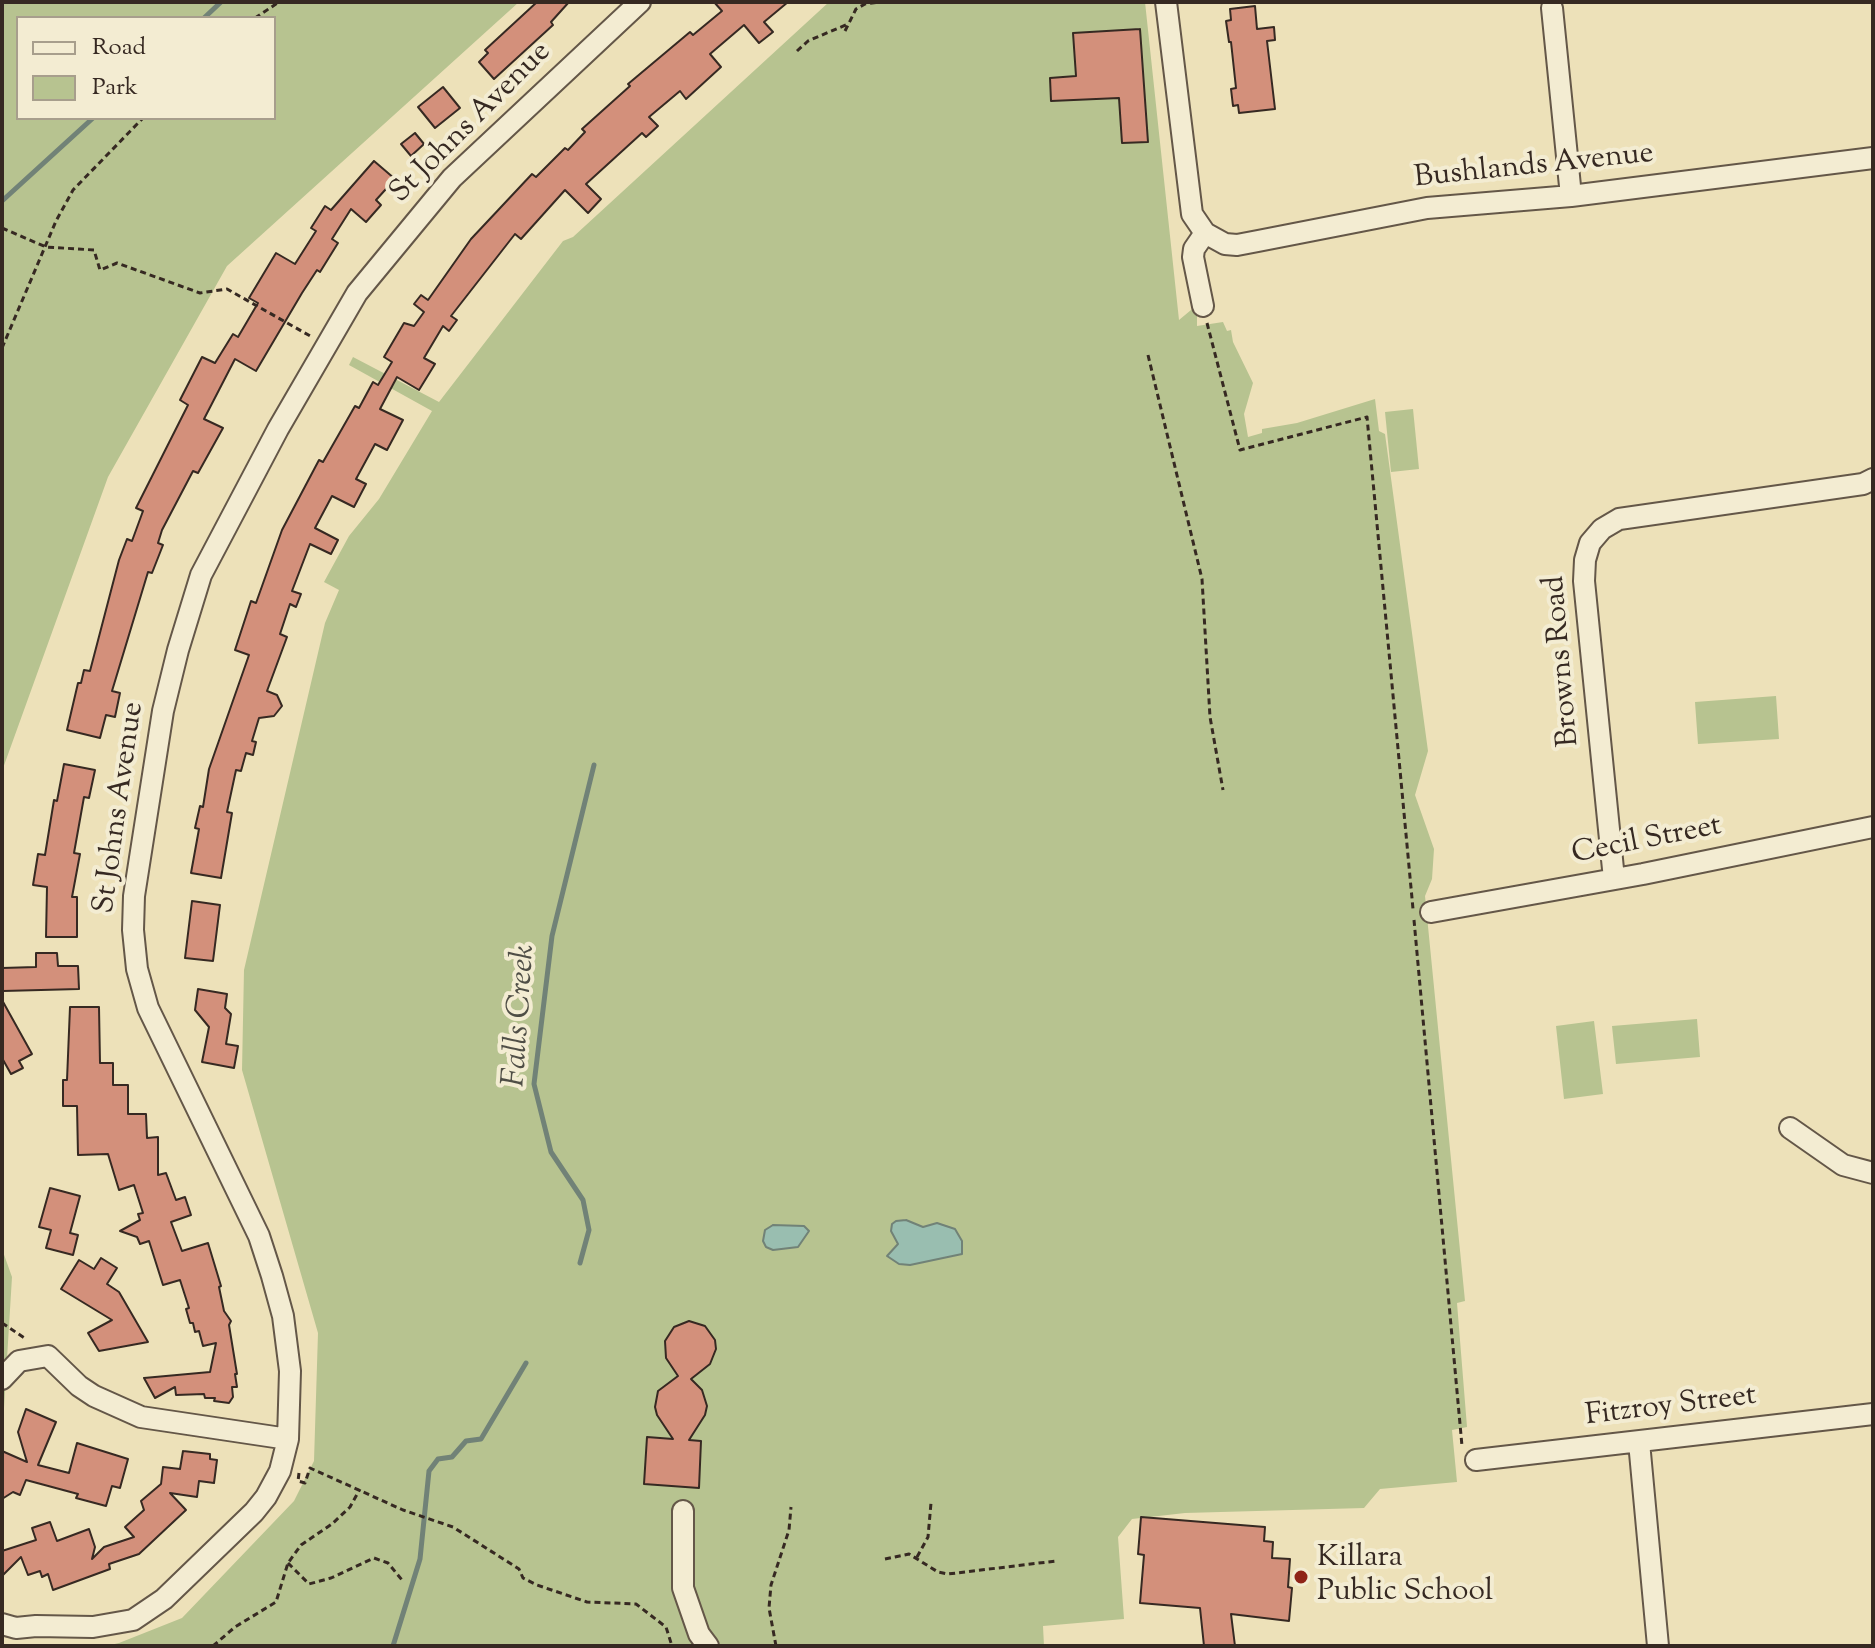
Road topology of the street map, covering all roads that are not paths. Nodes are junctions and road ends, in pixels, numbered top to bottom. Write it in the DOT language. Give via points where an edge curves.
graph roads {
  1 [pos="640,2"];
  2 [pos="1166,2"];
  3 [pos="1552,8"];
  4 [pos="1873,158"];
  5 [pos="1571,196"];
  6 [pos="1205,233"];
  7 [pos="1203,306"];
  8 [pos="1873,479"];
  9 [pos="1873,827"];
  10 [pos="1614,879"];
  11 [pos="1422,914"];
  12 [pos="1790,1128"];
  13 [pos="1873,1173"];
  14 [pos="2,1379"];
  15 [pos="1873,1414"];
  16 [pos="288,1439"];
  17 [pos="1639,1442"];
  18 [pos="1476,1460"];
  19 [pos="683,1511"];
  20 [pos="7,1631"];
  21 [pos="708,1646"];
  22 [pos="1658,1646"];
  1 -- 16 [label="street, St Johns Avenue" via="452,178 357,293 201,575 163,711 134,896 137,969 148,1008 259,1236 272,1276 290,1371"];
  2 -- 6 [label="street" via="1189,201"];
  3 -- 5 [label="street"];
  4 -- 5 [label="street, Bushlands Avenue"];
  5 -- 6 [label="street, Bushlands Avenue" via="1427,208 1237,245"];
  6 -- 7 [label="street" via="1193,257"];
  8 -- 10 [label="street, Browns Road" via="1619,519 1590,543 1584,581"];
  9 -- 10 [label="street, Cecil Street"];
  10 -- 11 [label="street, Cecil Street"];
  12 -- 13 [label="street" via="1843,1165"];
  14 -- 16 [label="street" via="19,1361 48,1356 94,1396 141,1417"];
  15 -- 17 [label="street, Fitzroy Street"];
  16 -- 20 [label="street, St Johns Avenue" via="280,1471 254,1512 148,1610 116,1624"];
  17 -- 18 [label="street, Fitzroy Street"];
  17 -- 22 [label="street"];
  19 -- 21 [label="street" via="683,1588"];
}
